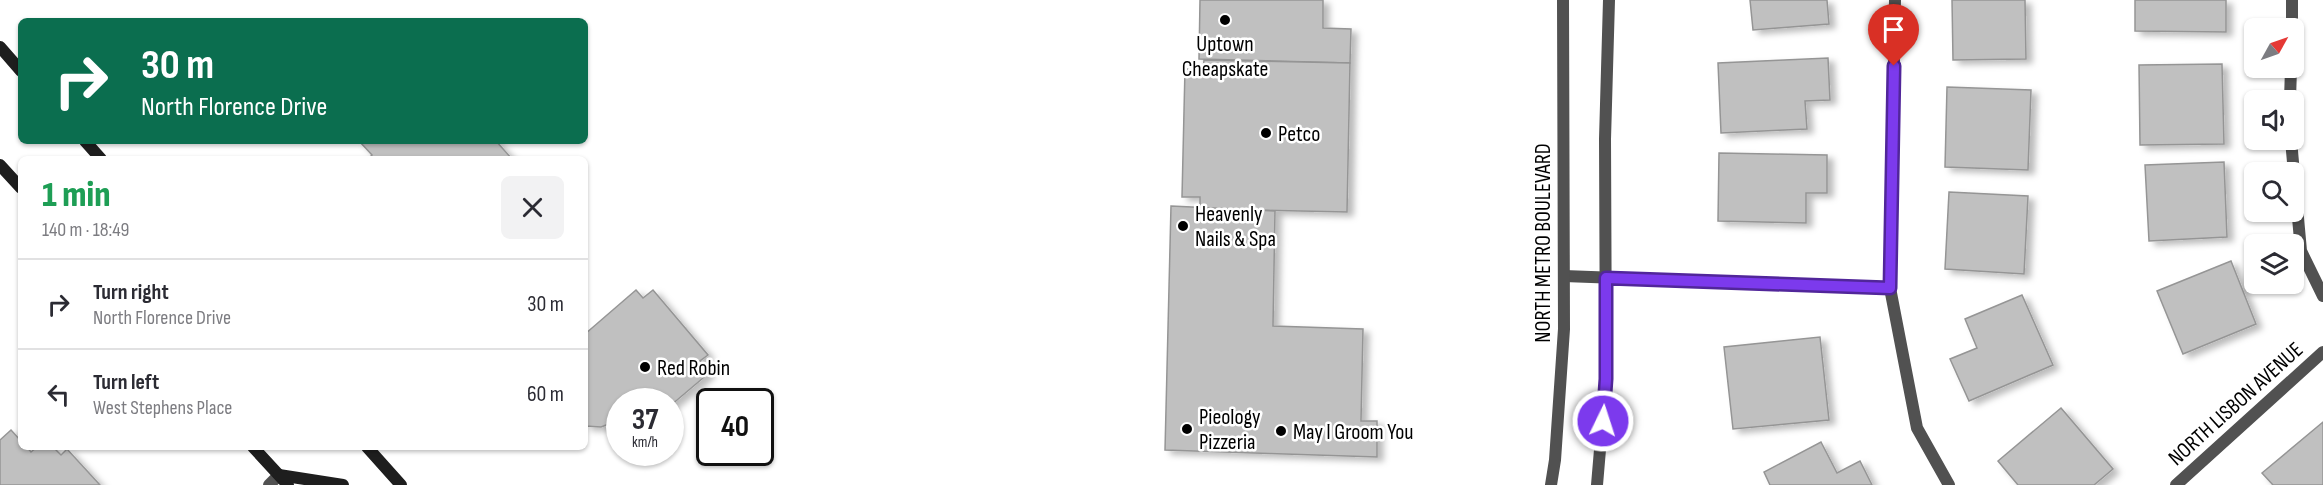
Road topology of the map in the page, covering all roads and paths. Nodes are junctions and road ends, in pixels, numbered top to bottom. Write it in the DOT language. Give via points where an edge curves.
graph roads {
  1 [pos="1563,0"];
  2 [pos="1609,0"];
  3 [pos="1895,0"];
  4 [pos="2292,0"];
  5 [pos="2292,18"];
  6 [pos="0,47"];
  7 [pos="18,67"];
  8 [pos="88,144"];
  9 [pos="2292,150"];
  10 [pos="98,156"];
  11 [pos="0,165"];
  12 [pos="18,185"];
  13 [pos="1564,276"];
  14 [pos="1606,278"];
  15 [pos="1890,288"];
  16 [pos="2323,296"];
  17 [pos="2323,352"];
  18 [pos="256,450"];
  19 [pos="370,450"];
  20 [pos="284,480"];
  21 [pos="269,485"];
  22 [pos="343,485"];
  23 [pos="401,485"];
  24 [pos="1551,485"];
  25 [pos="1597,485"];
  26 [pos="1948,485"];
  27 [pos="2176,485"];
  1 -- 13 [label="street, NORTH METRO BOULEVARD"];
  2 -- 14 [label="street"];
  3 -- 15 [label="street"];
  4 -- 5 [label="street"];
  6 -- 7 [label="main road"];
  8 -- 10 [label="main road"];
  9 -- 16 [label="street" via="2301,251"];
  11 -- 12 [label="main road"];
  13 -- 14 [label="street"];
  13 -- 24 [label="street, NORTH METRO BOULEVARD" via="1564,329"];
  14 -- 15 [label="street"];
  14 -- 25 [label="street" via="1606,379"];
  15 -- 26 [label="street" via="1917,428"];
  17 -- 27 [label="street, NORTH LISBON AVENUE"];
  18 -- 20 [label="main road"];
  19 -- 23 [label="main road"];
  20 -- 21 [label="street"];
  20 -- 22 [label="main road"];
}
